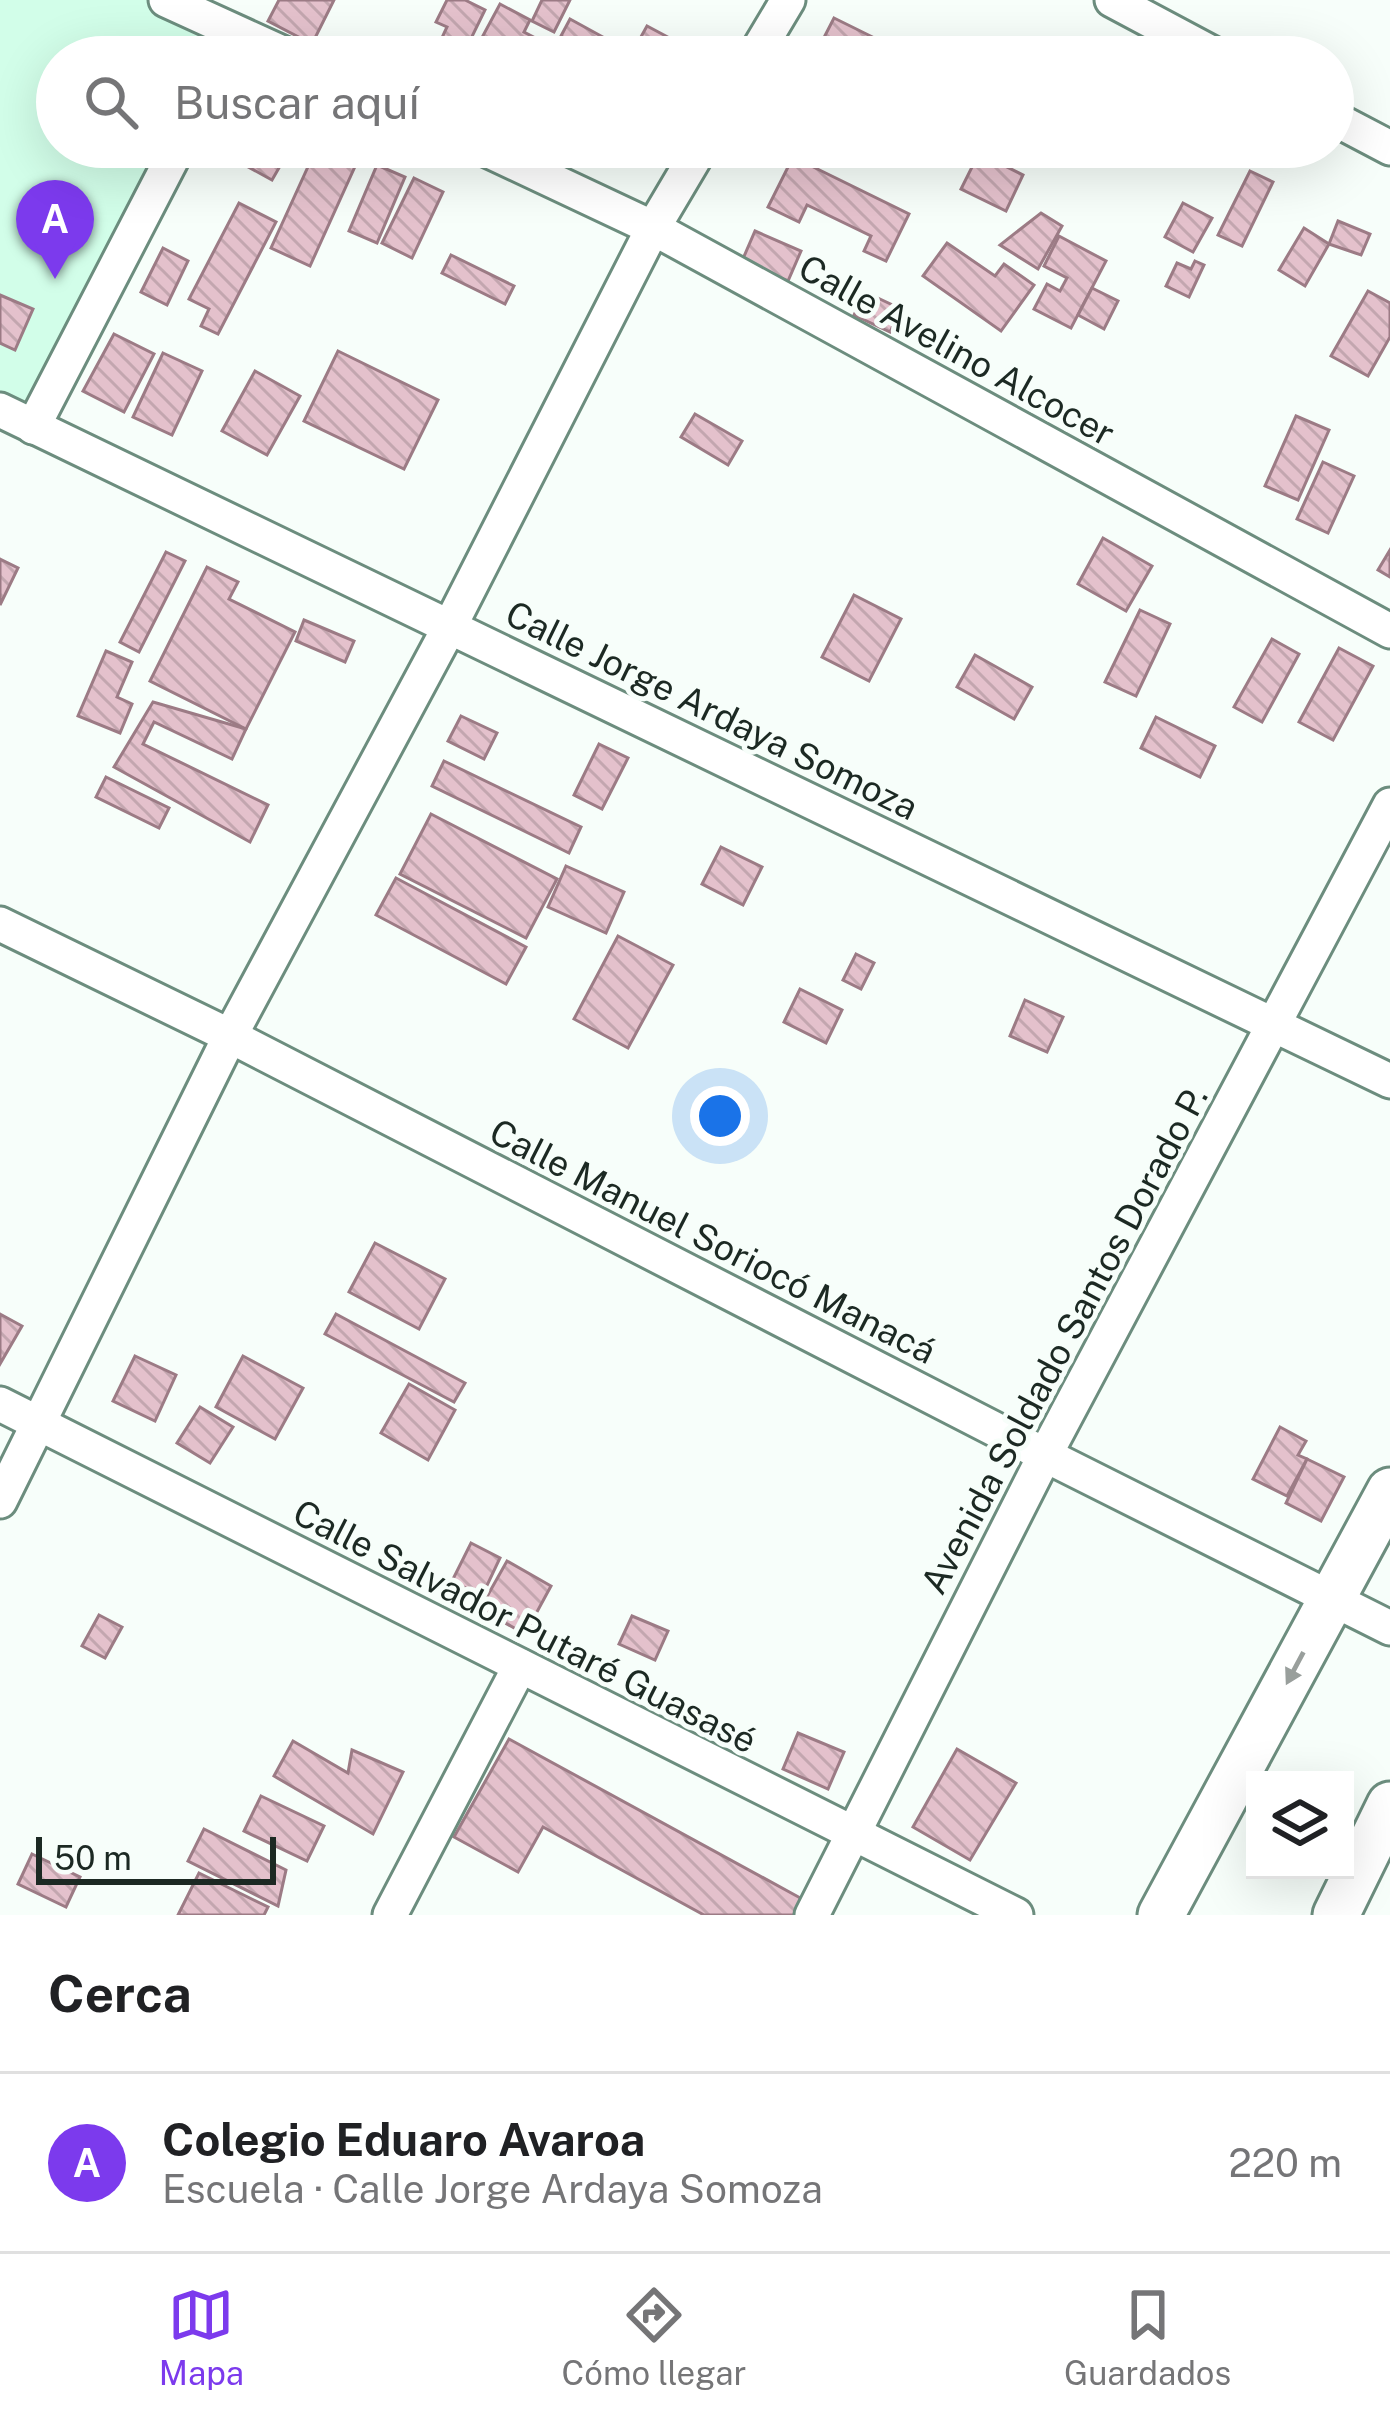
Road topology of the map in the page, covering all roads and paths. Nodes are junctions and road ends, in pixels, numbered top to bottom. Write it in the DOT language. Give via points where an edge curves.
graph roads {
  1 [pos="166,0"];
  2 [pos="788,0"];
  3 [pos="1112,0"];
  4 [pos="219,36"];
  5 [pos="767,36"];
  6 [pos="1180,36"];
  7 [pos="1354,129"];
  8 [pos="1390,148"];
  9 [pos="167,168"];
  10 [pos="525,168"];
  11 [pos="688,168"];
  12 [pos="652,228"];
  13 [pos="0,410"];
  14 [pos="34,427"];
  15 [pos="450,626"];
  16 [pos="1390,631"];
  17 [pos="1390,805"];
  18 [pos="0,924"];
  19 [pos="1273,1024"];
  20 [pos="230,1036"];
  21 [pos="1390,1081"];
  22 [pos="0,1405"];
  23 [pos="38,1423"];
  24 [pos="1045,1455"];
  25 [pos="1390,1491"];
  26 [pos="0,1501"];
  27 [pos="1334,1597"];
  28 [pos="1390,1628"];
  29 [pos="520,1666"];
  30 [pos="1390,1805"];
  31 [pos="854,1834"];
  32 [pos="390,1915"];
  33 [pos="812,1915"];
  34 [pos="1016,1915"];
  35 [pos="1161,1915"];
  36 [pos="1336,1915"];
  1 -- 4 [label="street"];
  2 -- 5 [label="street"];
  3 -- 6 [label="street"];
  7 -- 8 [label="street"];
  9 -- 14 [label="street"];
  10 -- 12 [label="street, Calle Avelino Alcocer"];
  11 -- 12 [label="street"];
  12 -- 15 [label="street"];
  12 -- 16 [label="street, Calle Avelino Alcocer"];
  13 -- 14 [label="street, Calle Jorge Ardaya Somoza"];
  14 -- 15 [label="street, Calle Jorge Ardaya Somoza"];
  15 -- 19 [label="street, Calle Jorge Ardaya Somoza"];
  15 -- 20 [label="street"];
  17 -- 19 [label="street, Avenida Soldado Santos Dorado P."];
  18 -- 20 [label="street, Calle Manuel Soriocó Manacá"];
  19 -- 21 [label="street, Calle Jorge Ardaya Somoza"];
  19 -- 24 [label="street, Avenida Soldado Santos Dorado P."];
  20 -- 23 [label="street"];
  20 -- 24 [label="street, Calle Manuel Soriocó Manacá"];
  22 -- 23 [label="street, Calle Salvador Putaré Guasasé"];
  23 -- 26 [label="street"];
  23 -- 29 [label="street, Calle Salvador Putaré Guasasé"];
  24 -- 27 [label="street, Calle Manuel Soriocó Manacá"];
  24 -- 31 [label="street, Avenida Soldado Santos Dorado P."];
  25 -- 27 [label="street"];
  27 -- 28 [label="street, Calle Manuel Soriocó Manacá"];
  27 -- 35 [label="street, one-way"];
  29 -- 31 [label="street, Calle Salvador Putaré Guasasé"];
  29 -- 32 [label="street"];
  30 -- 36 [label="street"];
  31 -- 33 [label="street, Avenida Soldado Santos Dorado P."];
  31 -- 34 [label="street, Calle Salvador Putaré Guasasé"];
}
